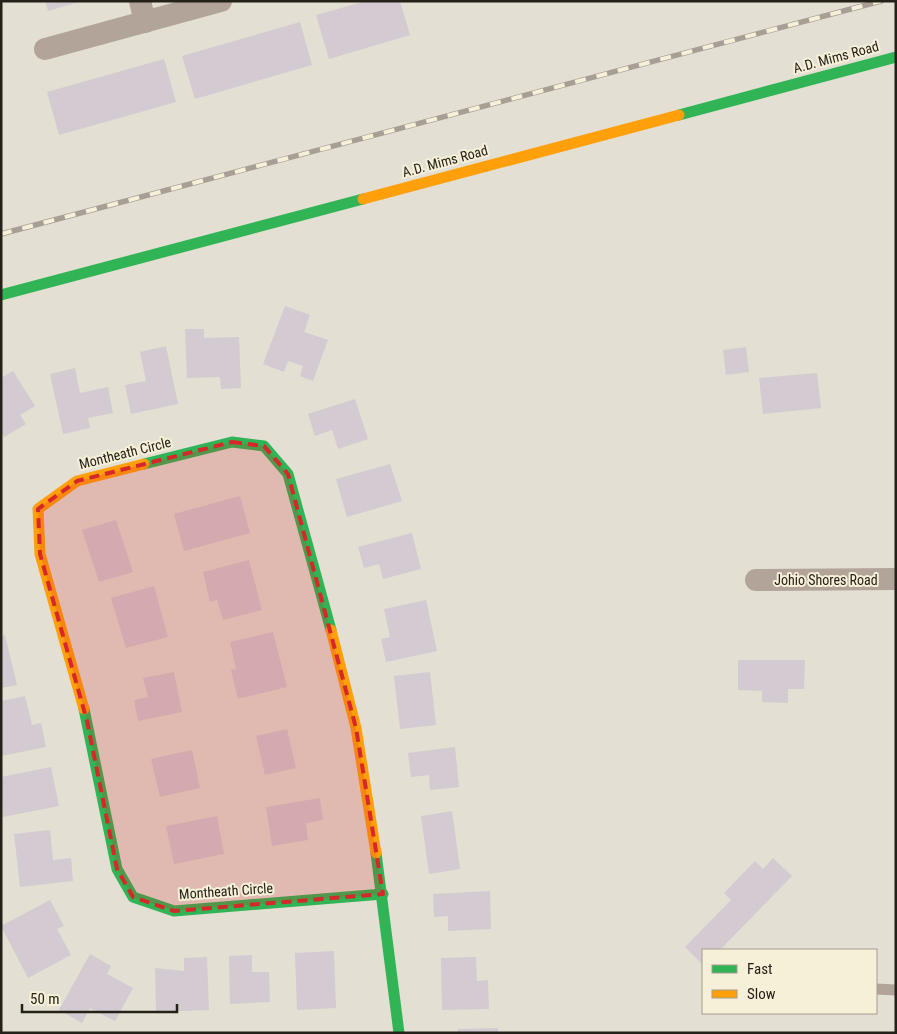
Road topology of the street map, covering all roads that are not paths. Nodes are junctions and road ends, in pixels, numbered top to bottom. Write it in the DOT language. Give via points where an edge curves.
graph roads {
  1 [pos="221,1"];
  2 [pos="143,11"];
  3 [pos="45,48"];
  4 [pos="896,57"];
  5 [pos="1,295"];
  6 [pos="756,580"];
  7 [pos="896,580"];
  8 [pos="383,894"];
  9 [pos="877,989"];
  10 [pos="896,990"];
  11 [pos="399,1033"];
  1 -- 2 [label="street"];
  2 -- 3 [label="street"];
  4 -- 5 [label="street, A.D. Mims Road"];
  6 -- 7 [label="street, Johio Shores Road"];
  8 -- 8 [label="street, Montheath Circle" via="356,728 317,572 288,474 264,446 232,442 77,481 38,509 40,554 87,721 117,869 133,897 174,911"];
  8 -- 11 [label="street, Montheath Circle"];
  9 -- 10 [label="lane"];
}
